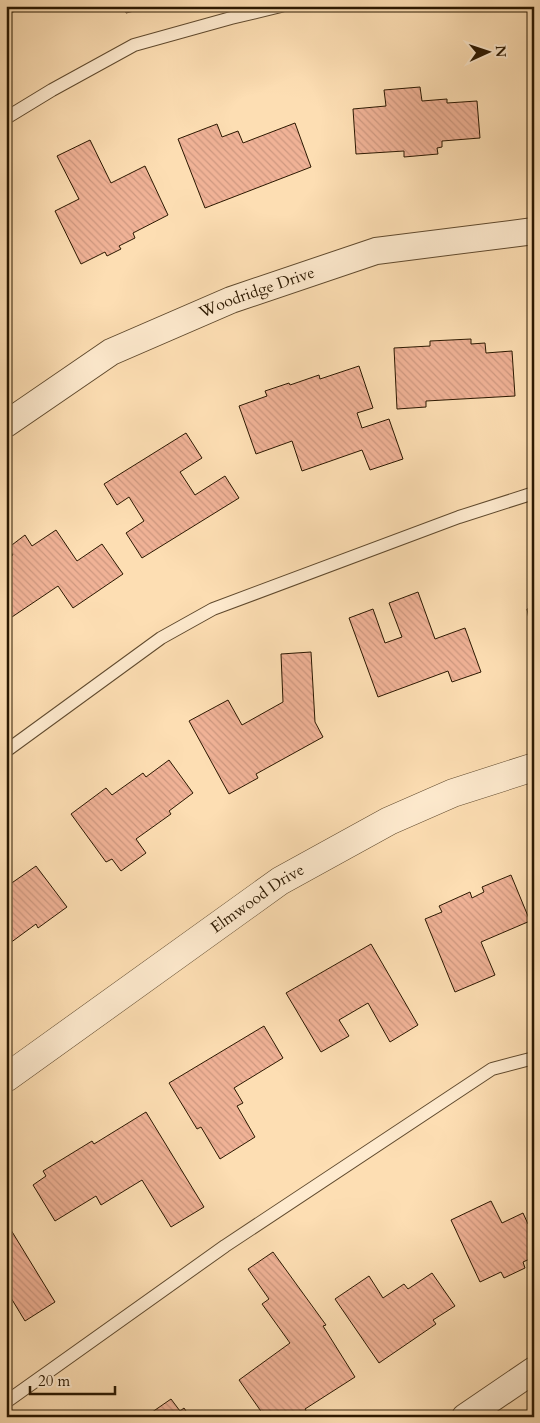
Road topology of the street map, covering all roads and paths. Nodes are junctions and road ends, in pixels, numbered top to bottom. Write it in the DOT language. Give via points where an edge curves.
graph roads {
  1 [pos="281,6"];
  2 [pos="6,118"];
  3 [pos="534,231"];
  4 [pos="6,424"];
  5 [pos="534,493"];
  6 [pos="6,751"];
  7 [pos="534,768"];
  8 [pos="534,1058"];
  9 [pos="6,1078"];
  10 [pos="534,1370"];
  11 [pos="6,1402"];
  12 [pos="465,1417"];
  1 -- 2 [label="lane" via="134,45"];
  3 -- 4 [label="street, Woodridge Drive" via="376,251 232,300 111,352"];
  5 -- 6 [label="lane" via="213,609 161,638"];
  7 -- 9 [label="street, Elmwood Drive" via="453,793 389,821 280,881"];
  8 -- 11 [label="lane" via="492,1069 225,1246"];
  10 -- 12 [label="street"];
}
